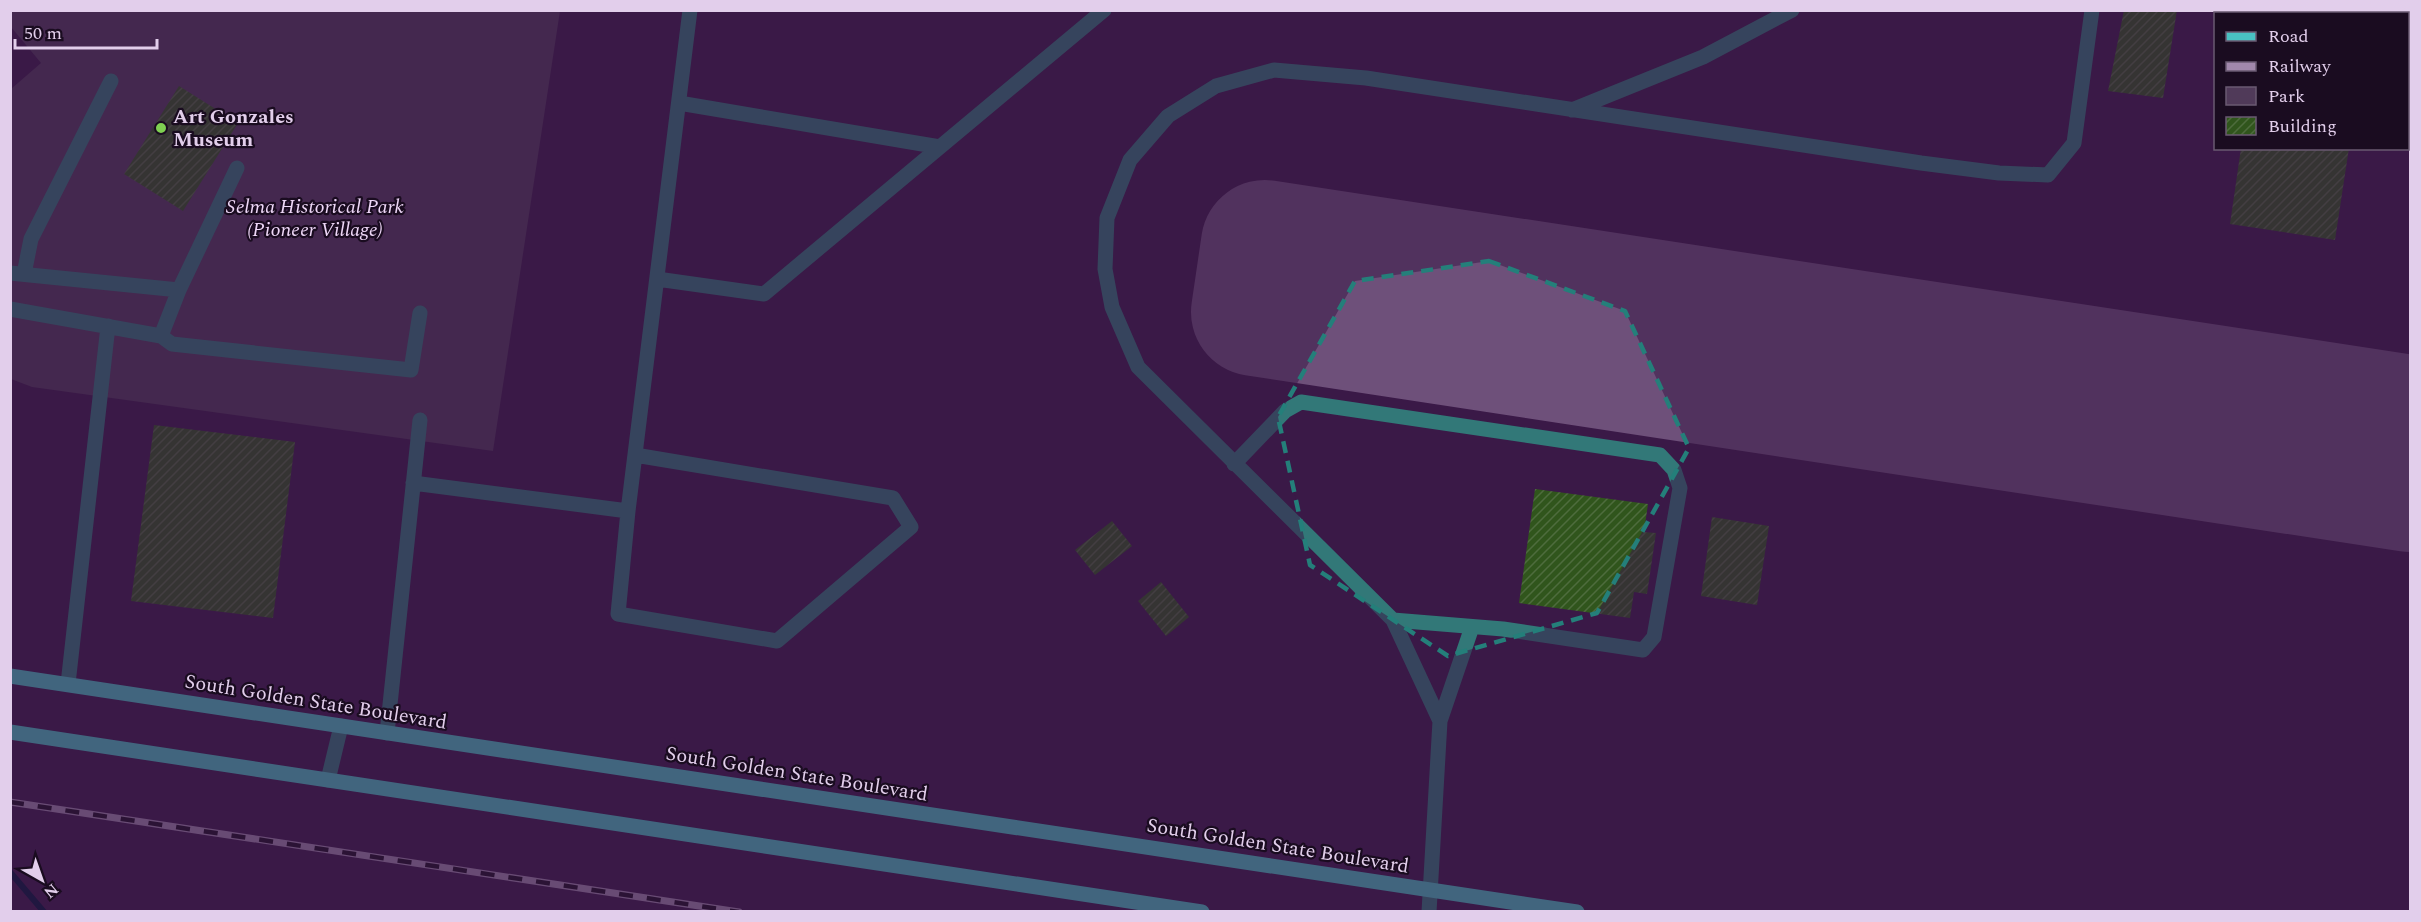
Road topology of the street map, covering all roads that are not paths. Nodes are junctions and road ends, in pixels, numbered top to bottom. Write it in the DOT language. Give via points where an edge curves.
graph roads {
  1 [pos="690,10"];
  2 [pos="1104,10"];
  3 [pos="1792,10"];
  4 [pos="2092,10"];
  5 [pos="111,81"];
  6 [pos="679,103"];
  7 [pos="1572,110"];
  8 [pos="940,147"];
  9 [pos="237,168"];
  10 [pos="17,274"];
  11 [pos="657,279"];
  12 [pos="179,290"];
  13 [pos="10,309"];
  14 [pos="420,313"];
  15 [pos="108,326"];
  16 [pos="161,336"];
  17 [pos="420,420"];
  18 [pos="635,455"];
  19 [pos="1234,464"];
  20 [pos="414,483"];
  21 [pos="628,511"];
  22 [pos="1393,620"];
  23 [pos="1472,627"];
  24 [pos="10,676"];
  25 [pos="68,684"];
  26 [pos="1440,721"];
  27 [pos="341,726"];
  28 [pos="10,732"];
  29 [pos="387,733"];
  30 [pos="328,780"];
  31 [pos="1432,890"];
  32 [pos="1202,912"];
  33 [pos="1429,912"];
  34 [pos="1577,912"];
  1 -- 6 [label="lane"];
  2 -- 8 [label="lane"];
  3 -- 7 [label="lane" via="1703,57"];
  4 -- 7 [label="lane" via="2074,143 2048,175 1921,163"];
  5 -- 10 [label="lane"];
  6 -- 8 [label="lane"];
  6 -- 11 [label="lane"];
  7 -- 19 [label="lane" via="1366,78 1274,70 1216,86 1168,116 1130,160 1107,218 1105,269 1110,298 1138,367"];
  8 -- 11 [label="lane" via="764,294"];
  9 -- 12 [label="lane"];
  10 -- 12 [label="lane"];
  11 -- 18 [label="lane"];
  12 -- 16 [label="lane"];
  13 -- 15 [label="lane"];
  14 -- 16 [label="lane" via="411,370 172,344"];
  15 -- 16 [label="lane"];
  15 -- 25 [label="lane"];
  17 -- 20 [label="lane"];
  18 -- 21 [label="lane"];
  18 -- 21 [label="lane" via="893,498 910,527 777,641 618,614"];
  19 -- 22 [label="lane"];
  19 -- 23 [label="lane" via="1284,411 1300,402 1660,455 1674,470 1680,488 1654,637 1643,651"];
  20 -- 21 [label="lane"];
  20 -- 29 [label="lane"];
  22 -- 23 [label="lane"];
  22 -- 26 [label="lane"];
  23 -- 26 [label="lane"];
  24 -- 25 [label="main road, South Golden State Boulevard"];
  25 -- 27 [label="main road, South Golden State Boulevard"];
  26 -- 31 [label="lane"];
  27 -- 29 [label="main road, South Golden State Boulevard"];
  27 -- 30 [label="lane"];
  28 -- 30 [label="main road"];
  29 -- 31 [label="main road, South Golden State Boulevard"];
  30 -- 32 [label="main road"];
  31 -- 33 [label="lane"];
  31 -- 34 [label="main road, South Golden State Boulevard"];
}
